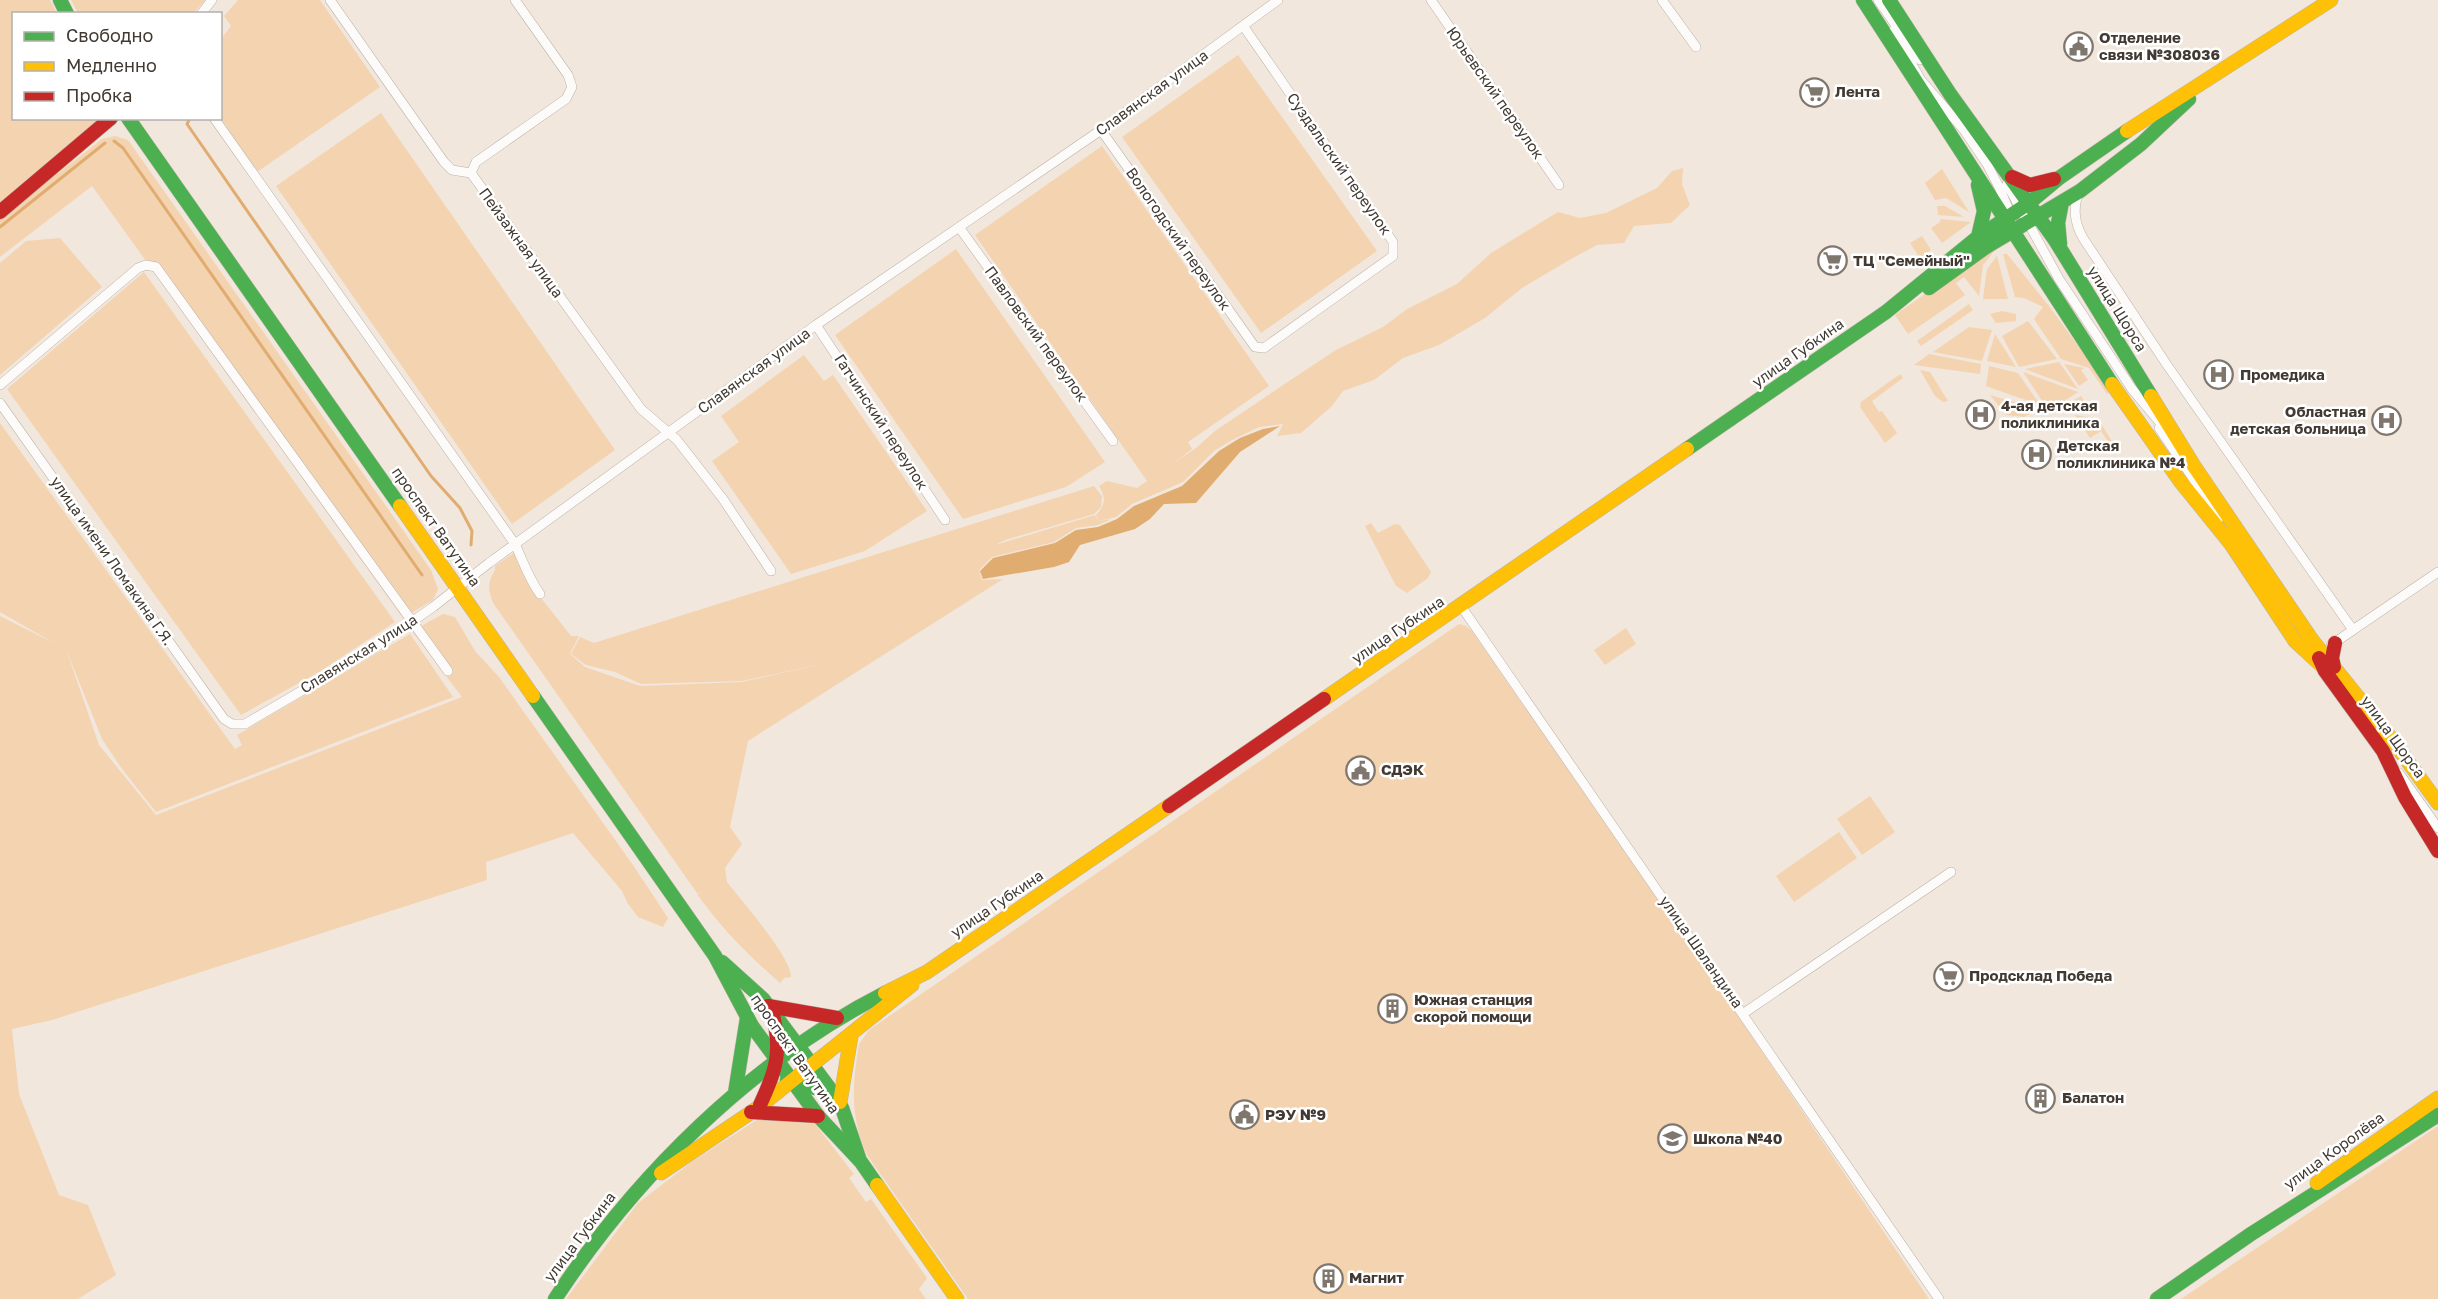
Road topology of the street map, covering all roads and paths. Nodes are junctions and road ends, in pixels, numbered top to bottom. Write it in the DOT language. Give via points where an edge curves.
graph roads {
  1 [pos="212,0"];
  2 [pos="330,0"];
  3 [pos="515,0"];
  4 [pos="1278,0"];
  5 [pos="1431,0"];
  6 [pos="1662,0"];
  7 [pos="1863,0"];
  8 [pos="1877,0"];
  9 [pos="1889,0"];
  10 [pos="2331,0"];
  11 [pos="203,12"];
  12 [pos="1244,27"];
  13 [pos="1696,47"];
  14 [pos="2210,79"];
  15 [pos="109,120"];
  16 [pos="129,120"];
  17 [pos="215,120"];
  18 [pos="1101,130"];
  19 [pos="1971,166"];
  20 [pos="471,173"];
  21 [pos="2009,175"];
  22 [pos="2059,178"];
  23 [pos="1559,185"];
  24 [pos="2080,191"];
  25 [pos="2062,202"];
  26 [pos="2017,211"];
  27 [pos="0,212"];
  28 [pos="2024,225"];
  29 [pos="959,227"];
  30 [pos="1978,237"];
  31 [pos="2064,254"];
  32 [pos="2048,287"];
  33 [pos="1886,312"];
  34 [pos="816,325"];
  35 [pos="1255,347"];
  36 [pos="0,385"];
  37 [pos="2132,389"];
  38 [pos="0,403"];
  39 [pos="670,433"];
  40 [pos="1113,441"];
  41 [pos="2194,466"];
  42 [pos="945,520"];
  43 [pos="515,544"];
  44 [pos="2231,544"];
  45 [pos="771,571"];
  46 [pos="2438,572"];
  47 [pos="459,587"];
  48 [pos="540,594"];
  49 [pos="1461,606"];
  50 [pos="413,621"];
  51 [pos="2353,630"];
  52 [pos="2335,643"];
  53 [pos="2322,659"];
  54 [pos="448,671"];
  55 [pos="224,720"];
  56 [pos="2383,751"];
  57 [pos="2438,803"];
  58 [pos="2438,828"];
  59 [pos="2438,850"];
  60 [pos="1951,872"];
  61 [pos="927,972"];
  62 [pos="736,983"];
  63 [pos="770,1009"];
  64 [pos="1744,1013"];
  65 [pos="834,1021"];
  66 [pos="750,1022"];
  67 [pos="846,1040"];
  68 [pos="779,1042"];
  69 [pos="818,1046"];
  70 [pos="799,1047"];
  71 [pos="779,1062"];
  72 [pos="813,1065"];
  73 [pos="773,1078"];
  74 [pos="793,1081"];
  75 [pos="810,1085"];
  76 [pos="739,1091"];
  77 [pos="837,1098"];
  78 [pos="2438,1098"];
  79 [pos="755,1110"];
  80 [pos="816,1113"];
  81 [pos="2438,1115"];
  82 [pos="861,1162"];
  83 [pos="632,1196"];
  84 [pos="2251,1234"];
  85 [pos="555,1299"];
  86 [pos="957,1299"];
  87 [pos="1939,1299"];
  88 [pos="2157,1299"];
  1 -- 11 [label="street"];
  2 -- 20 [label="street, Пейзажная улица" via="444,162 452,170"];
  3 -- 20 [label="street" via="568,75 572,87 566,99 476,162"];
  4 -- 12 [label="street, Славянская улица"];
  5 -- 23 [label="street, Юрьевский переулок"];
  6 -- 13 [label="street"];
  7 -- 19 [label="main road, улица Щорса"];
  8 -- 26 [label="street" via="1993,160"];
  9 -- 21 [label="main road, улица Щорса"];
  10 -- 14 [label="main road, улица Губкина"];
  12 -- 18 [label="street, Славянская улица"];
  12 -- 35 [label="street, Суздальский переулок" via="1393,242 1393,256 1264,348"];
  14 -- 22 [label="main road, улица Губкина"];
  14 -- 24 [label="main road, улица Губкина" via="2141,144"];
  15 -- 27 [label="main road"];
  16 -- 47 [label="main road, проспект Ватутина"];
  17 -- 43 [label="street"];
  18 -- 29 [label="street, Славянская улица"];
  18 -- 35 [label="street, Вологодский переулок"];
  19 -- 26 [label="main road, улица Щорса"];
  19 -- 30 [label="main road" via="1984,209"];
  20 -- 39 [label="street, Пейзажная улица" via="641,409"];
  21 -- 22 [label="main road" via="2030,185"];
  21 -- 26 [label="main road, улица Щорса"];
  22 -- 26 [label="main road, улица Губкина"];
  24 -- 25 [label="main road, улица Губкина"];
  24 -- 51 [label="street, улица Щорса" via="2074,212 2083,238"];
  25 -- 28 [label="main road, улица Губкина"];
  25 -- 31 [label="main road" via="2057,234"];
  26 -- 28 [label="main road, улица Щорса"];
  26 -- 28 [label="main road, улица Щорса"];
  26 -- 30 [label="main road, улица Губкина"];
  28 -- 31 [label="main road, улица Щорса"];
  28 -- 32 [label="main road, улица Щорса" via="2028,255"];
  28 -- 33 [label="main road, улица Губкина" via="1986,247 1913,300"];
  28 -- 37 [label="street"];
  29 -- 34 [label="street, Славянская улица"];
  29 -- 40 [label="street, Павловский переулок"];
  30 -- 33 [label="main road, улица Губкина"];
  31 -- 41 [label="main road, улица Щорса"];
  32 -- 37 [label="street, улица Щорса"];
  32 -- 44 [label="main road, улица Щорса" via="2161,456"];
  33 -- 49 [label="main road, улица Губкина"];
  34 -- 39 [label="street, Славянская улица"];
  34 -- 42 [label="street, Гатчинский переулок"];
  36 -- 50 [label="street" via="138,268 156,267"];
  37 -- 41 [label="street"];
  37 -- 44 [label="street, улица Щорса" via="2199,486"];
  38 -- 55 [label="street, улица имени Ломакина Г.Я."];
  39 -- 43 [label="street, Славянская улица"];
  39 -- 45 [label="street, Пейзажная улица" via="723,499"];
  41 -- 53 [label="main road, улица Щорса"];
  43 -- 47 [label="street, Славянская улица"];
  43 -- 48 [label="street"];
  44 -- 53 [label="main road, улица Щорса" via="2295,641"];
  46 -- 51 [label="street"];
  47 -- 50 [label="street, Славянская улица"];
  47 -- 62 [label="main road, проспект Ватутина"];
  49 -- 61 [label="main road, улица Губкина"];
  49 -- 64 [label="street, улица Шаландина"];
  50 -- 54 [label="street"];
  50 -- 55 [label="street, Славянская улица" via="250,722 236,725"];
  51 -- 52 [label="street"];
  52 -- 53 [label="main road" via="2332,658"];
  53 -- 56 [label="main road, улица Щорса"];
  53 -- 57 [label="main road" via="2391,737"];
  56 -- 58 [label="street, улица Щорса"];
  56 -- 59 [label="main road" via="2405,797"];
  60 -- 64 [label="street"];
  61 -- 65 [label="main road, улица Губкина"];
  61 -- 67 [label="main road, улица Губкина"];
  62 -- 63 [label="main road, проспект Ватутина"];
  62 -- 66 [label="main road, проспект Ватутина"];
  63 -- 65 [label="main road"];
  63 -- 66 [label="main road" via="767,1027"];
  63 -- 68 [label="main road"];
  63 -- 70 [label="main road, проспект Ватутина"];
  64 -- 87 [label="street, улица Шаландина"];
  65 -- 67 [label="main road" via="828,1032 830,1038"];
  65 -- 69 [label="main road"];
  65 -- 70 [label="main road, улица Губкина"];
  66 -- 68 [label="main road" via="762,1035"];
  66 -- 71 [label="main road, проспект Ватутина"];
  66 -- 76 [label="main road"];
  67 -- 69 [label="main road"];
  67 -- 72 [label="main road, улица Губкина"];
  67 -- 77 [label="main road"];
  68 -- 70 [label="main road"];
  68 -- 71 [label="main road"];
  69 -- 70 [label="main road"];
  69 -- 72 [label="main road"];
  70 -- 71 [label="main road, улица Губкина"];
  70 -- 72 [label="main road, проспект Ватутина"];
  71 -- 73 [label="main road"];
  71 -- 74 [label="main road, проспект Ватутина"];
  71 -- 76 [label="main road, улица Губкина"];
  72 -- 74 [label="main road, улица Губкина"];
  72 -- 75 [label="main road"];
  72 -- 77 [label="main road, проспект Ватутина"];
  73 -- 74 [label="main road"];
  73 -- 76 [label="main road"];
  73 -- 79 [label="main road"];
  74 -- 75 [label="main road"];
  74 -- 79 [label="main road, улица Губкина"];
  74 -- 80 [label="main road, проспект Ватутина"];
  75 -- 77 [label="main road"];
  75 -- 80 [label="main road"];
  76 -- 79 [label="main road" via="752,1089 758,1093"];
  76 -- 83 [label="main road, улица Губкина" via="683,1141"];
  77 -- 80 [label="main road" via="824,1094 818,1097"];
  77 -- 82 [label="main road, проспект Ватутина"];
  78 -- 84 [label="main road, улица Королёва" via="2338,1166"];
  79 -- 80 [label="main road"];
  79 -- 83 [label="main road, улица Губкина" via="682,1157"];
  80 -- 82 [label="main road, проспект Ватутина"];
  81 -- 84 [label="main road, улица Королёва"];
  82 -- 86 [label="main road, проспект Ватутина"];
  83 -- 85 [label="main road, улица Губкина"];
  84 -- 88 [label="main road, улица Королёва"];
}
